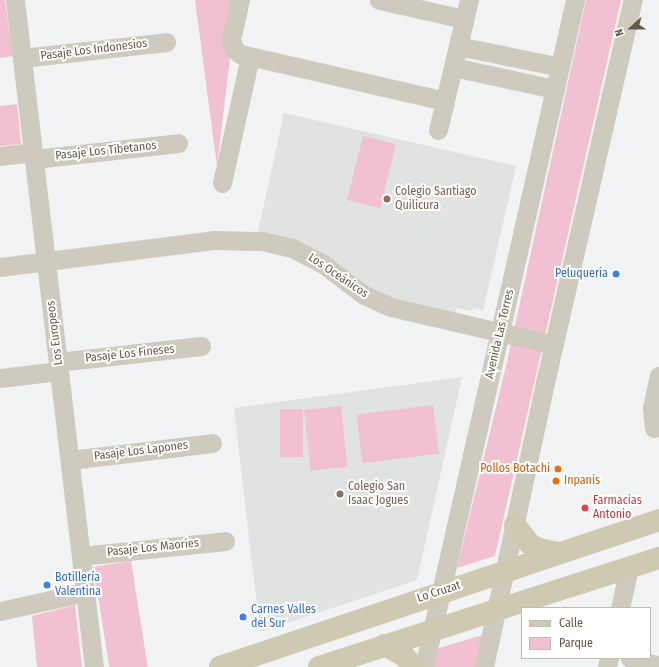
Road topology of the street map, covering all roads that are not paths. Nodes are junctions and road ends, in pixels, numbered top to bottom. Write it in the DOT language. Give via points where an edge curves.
graph roads {
  1 [pos="15,0"];
  2 [pos="240,0"];
  3 [pos="379,0"];
  4 [pos="469,0"];
  5 [pos="575,0"];
  6 [pos="633,0"];
  7 [pos="464,19"];
  8 [pos="166,42"];
  9 [pos="458,46"];
  10 [pos="250,57"];
  11 [pos="22,58"];
  12 [pos="453,67"];
  13 [pos="560,67"];
  14 [pos="555,90"];
  15 [pos="445,101"];
  16 [pos="438,130"];
  17 [pos="178,142"];
  18 [pos="33,155"];
  19 [pos="0,156"];
  20 [pos="222,183"];
  21 [pos="46,261"];
  22 [pos="0,267"];
  23 [pos="500,333"];
  24 [pos="554,345"];
  25 [pos="201,346"];
  26 [pos="58,366"];
  27 [pos="659,376"];
  28 [pos="0,378"];
  29 [pos="654,428"];
  30 [pos="212,443"];
  31 [pos="70,460"];
  32 [pos="659,520"];
  33 [pos="515,525"];
  34 [pos="225,541"];
  35 [pos="558,553"];
  36 [pos="81,556"];
  37 [pos="659,558"];
  38 [pos="629,568"];
  39 [pos="505,571"];
  40 [pos="442,591"];
  41 [pos="86,592"];
  42 [pos="620,607"];
  43 [pos="0,611"];
  44 [pos="496,611"];
  45 [pos="432,631"];
  46 [pos="385,645"];
  47 [pos="634,659"];
  48 [pos="659,666"];
  49 [pos="94,667"];
  50 [pos="220,667"];
  51 [pos="319,667"];
  52 [pos="414,667"];
  53 [pos="424,667"];
  54 [pos="484,667"];
  1 -- 11 [label="street, Los Europeos"];
  2 -- 10 [label="street" via="232,45 236,52"];
  3 -- 7 [label="street"];
  4 -- 7 [label="street"];
  5 -- 13 [label="street, Avenida Las Torres"];
  6 -- 24 [label="street"];
  7 -- 9 [label="street"];
  8 -- 11 [label="street, Pasaje Los Indonesios"];
  9 -- 12 [label="street"];
  9 -- 13 [label="street"];
  10 -- 15 [label="street"];
  10 -- 20 [label="street"];
  11 -- 18 [label="street, Los Europeos"];
  12 -- 14 [label="street"];
  12 -- 15 [label="street"];
  13 -- 14 [label="street, Avenida Las Torres"];
  14 -- 23 [label="street, Avenida Las Torres"];
  15 -- 16 [label="street"];
  17 -- 18 [label="street, Pasaje Los Tibetanos"];
  18 -- 19 [label="street, Pasaje Los Tibetanos"];
  18 -- 21 [label="street, Los Europeos"];
  21 -- 22 [label="street, Los Oceánicos"];
  21 -- 23 [label="street, Los Oceánicos" via="213,240 262,241 292,248 306,255 364,295 391,307"];
  21 -- 26 [label="street, Los Europeos"];
  23 -- 24 [label="street, Los Oceánicos"];
  23 -- 40 [label="street, Avenida Las Torres"];
  24 -- 33 [label="street"];
  25 -- 26 [label="street, Pasaje Los Fineses"];
  26 -- 28 [label="street, Pasaje Los Fineses"];
  26 -- 31 [label="street, Los Europeos"];
  27 -- 29 [label="street" via="652,408"];
  30 -- 31 [label="street, Pasaje Los Lapones"];
  31 -- 36 [label="street, Los Europeos"];
  32 -- 35 [label="main road, Lo Cruzat"];
  33 -- 35 [label="main road" via="530,544 539,549"];
  33 -- 39 [label="street"];
  34 -- 36 [label="street, Pasaje Los Maoríes"];
  35 -- 39 [label="main road, Lo Cruzat"];
  36 -- 41 [label="street, Los Europeos"];
  37 -- 38 [label="main road"];
  38 -- 42 [label="street"];
  38 -- 44 [label="main road"];
  39 -- 40 [label="main road, Lo Cruzat"];
  39 -- 44 [label="street"];
  40 -- 45 [label="street, Avenida Las Torres"];
  40 -- 50 [label="main road, Lo Cruzat"];
  41 -- 43 [label="street"];
  41 -- 49 [label="street, Los Europeos"];
  44 -- 45 [label="main road"];
  44 -- 54 [label="street"];
  45 -- 46 [label="main road"];
  45 -- 53 [label="street, Avenida Las Torres"];
  46 -- 51 [label="main road"];
  46 -- 52 [label="main road" via="404,656"];
  47 -- 48 [label="street"];
}
